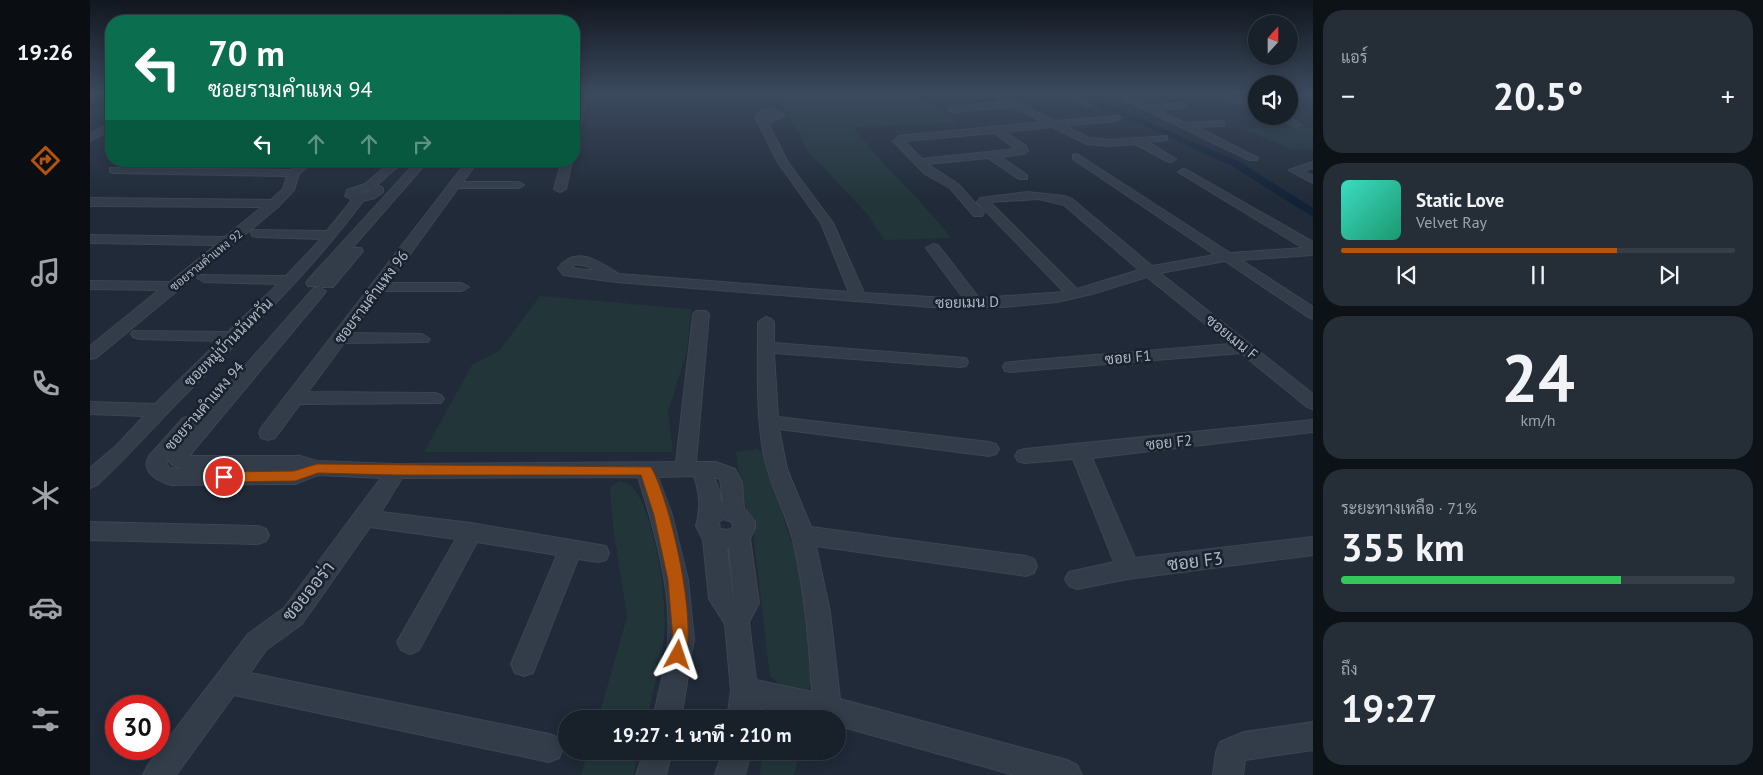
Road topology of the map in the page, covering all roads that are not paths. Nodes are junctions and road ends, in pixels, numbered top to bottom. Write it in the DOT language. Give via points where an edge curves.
graph roads {
  1 [pos="105,129"];
  2 [pos="766,129"];
  3 [pos="1005,129"];
  4 [pos="1062,129"];
  5 [pos="1192,129"];
  6 [pos="996,130"];
  7 [pos="90,138"];
  8 [pos="1164,138"];
  9 [pos="1136,140"];
  10 [pos="992,156"];
  11 [pos="1077,157"];
  12 [pos="1253,158"];
  13 [pos="1171,159"];
  14 [pos="918,162"];
  15 [pos="1313,165"];
  16 [pos="302,167"];
  17 [pos="392,167"];
  18 [pos="418,167"];
  19 [pos="427,167"];
  20 [pos="469,167"];
  21 [pos="566,167"];
  22 [pos="114,170"];
  23 [pos="1183,172"];
  24 [pos="294,173"];
  25 [pos="1023,177"];
  26 [pos="1313,180"];
  27 [pos="456,185"];
  28 [pos="518,185"];
  29 [pos="560,189"];
  30 [pos="90,202"];
  31 [pos="274,204"];
  32 [pos="978,213"];
  33 [pos="257,233"];
  34 [pos="331,235"];
  35 [pos="90,239"];
  36 [pos="229,241"];
  37 [pos="933,248"];
  38 [pos="1313,250"];
  39 [pos="1230,257"];
  40 [pos="1150,272"];
  41 [pos="204,278"];
  42 [pos="616,278"];
  43 [pos="90,285"];
  44 [pos="174,286"];
  45 [pos="311,286"];
  46 [pos="379,287"];
  47 [pos="462,287"];
  48 [pos="1074,294"];
  49 [pos="859,298"];
  50 [pos="975,303"];
  51 [pos="701,314"];
  52 [pos="1313,314"];
  53 [pos="766,322"];
  54 [pos="139,334"];
  55 [pos="233,337"];
  56 [pos="340,338"];
  57 [pos="422,339"];
  58 [pos="97,343"];
  59 [pos="766,347"];
  60 [pos="1244,348"];
  61 [pos="90,354"];
  62 [pos="960,362"];
  63 [pos="1011,367"];
  64 [pos="295,398"];
  65 [pos="435,399"];
  66 [pos="1313,403"];
  67 [pos="90,408"];
  68 [pos="159,410"];
  69 [pos="770,422"];
  70 [pos="1313,426"];
  71 [pos="268,432"];
  72 [pos="989,449"];
  73 [pos="1080,452"];
  74 [pos="1025,456"];
  75 [pos="646,470"];
  76 [pos="693,470"];
  77 [pos="396,471"];
  78 [pos="90,480"];
  79 [pos="734,512"];
  80 [pos="364,518"];
  81 [pos="712,526"];
  82 [pos="90,531"];
  83 [pos="471,532"];
  84 [pos="258,535"];
  85 [pos="802,535"];
  86 [pos="739,536"];
  87 [pos="1313,546"];
  88 [pos="571,548"];
  89 [pos="598,552"];
  90 [pos="1026,566"];
  91 [pos="1128,569"];
  92 [pos="1077,579"];
  93 [pos="737,621"];
  94 [pos="410,642"];
  95 [pos="524,664"];
  96 [pos="228,681"];
  97 [pos="744,692"];
  98 [pos="827,709"];
  99 [pos="669,710"];
  100 [pos="742,710"];
  101 [pos="1313,736"];
  102 [pos="549,748"];
  103 [pos="655,760"];
  104 [pos="734,760"];
  105 [pos="158,775"];
  106 [pos="651,775"];
  107 [pos="730,775"];
  108 [pos="1067,775"];
  109 [pos="1228,775"];
  1 -- 7 [label="street"];
  2 -- 49 [label="street" via="782,162 827,223"];
  3 -- 6 [label="street"];
  4 -- 9 [label="street" via="1087,141"];
  5 -- 12 [label="street"];
  6 -- 10 [label="street" via="1024,150"];
  6 -- 14 [label="street" via="899,138 898,141"];
  8 -- 9 [label="street"];
  9 -- 13 [label="street"];
  10 -- 14 [label="street"];
  10 -- 25 [label="street"];
  11 -- 39 [label="street"];
  14 -- 32 [label="street" via="954,186"];
  15 -- 26 [label="street" via="1294,170"];
  16 -- 24 [label="street, ซอยรามคําแหง 92"];
  17 -- 34 [label="street, ซอยหมู่บ้านนันทวัน" via="364,192"];
  18 -- 45 [label="street, ซอยรามคําแหง 94"];
  19 -- 45 [label="street, ซอยรามคําแหง 94"];
  20 -- 27 [label="street, ซอยรามคําแหง 96"];
  21 -- 29 [label="street"];
  22 -- 24 [label="street"];
  23 -- 38 [label="street"];
  24 -- 31 [label="street, ซอยรามคําแหง 92" via="288,190"];
  27 -- 28 [label="street"];
  27 -- 46 [label="street, ซอยรามคําแหง 96"];
  30 -- 31 [label="street"];
  31 -- 36 [label="street, ซอยรามคําแหง 92"];
  33 -- 34 [label="street"];
  34 -- 45 [label="street, ซอยหมู่บ้านนันทวัน"];
  35 -- 36 [label="street"];
  36 -- 44 [label="street, ซอยรามคําแหง 92"];
  37 -- 50 [label="street"];
  38 -- 39 [label="street, ซอยเมน D"];
  39 -- 40 [label="street, ซอยเมน D" via="1172,265"];
  39 -- 52 [label="street"];
  40 -- 48 [label="street, ซอยเมน D"];
  40 -- 48 [label="street, ซอยเมน F" via="1062,199 1047,196 983,202"];
  40 -- 60 [label="street, ซอยเมน F"];
  41 -- 45 [label="street"];
  42 -- 49 [label="street, ซอยเมน D"];
  43 -- 44 [label="street"];
  44 -- 58 [label="street, ซอยรามคําแหง 92"];
  45 -- 55 [label="street, ซอยหมู่บ้านนันทวัน"];
  45 -- 77 [label="street, ซอยรามคําแหง 94" via="156,460 156,468 160,474 171,477 295,476 317,468"];
  46 -- 47 [label="street"];
  46 -- 56 [label="street, ซอยรามคําแหง 96"];
  48 -- 50 [label="street, ซอยเมน D" via="1026,301"];
  49 -- 50 [label="street, ซอยเมน D"];
  51 -- 76 [label="street"];
  53 -- 59 [label="street"];
  54 -- 55 [label="street"];
  55 -- 68 [label="street, ซอยหมู่บ้านนันทวัน"];
  56 -- 57 [label="street"];
  56 -- 64 [label="street, ซอยรามคําแหง 96"];
  58 -- 61 [label="street, ซอยรามคําแหง 92"];
  59 -- 62 [label="street"];
  59 -- 69 [label="street"];
  60 -- 63 [label="street, ซอย F1"];
  60 -- 66 [label="street, ซอยเมน F"];
  64 -- 65 [label="street"];
  64 -- 71 [label="street, ซอยรามคําแหง 96"];
  67 -- 68 [label="street"];
  68 -- 78 [label="street, ซอยหมู่บ้านนันทวัน" via="124,450"];
  69 -- 72 [label="street"];
  69 -- 85 [label="street" via="778,470"];
  70 -- 73 [label="street, ซอย F2"];
  73 -- 74 [label="street, ซอย F2"];
  73 -- 91 [label="street"];
  75 -- 76 [label="street, ซอยรามคําแหง 94"];
  75 -- 77 [label="street, ซอยรามคําแหง 94"];
  75 -- 99 [label="street" via="661,515 676,580 681,639"];
  76 -- 79 [label="street, ซอยรามคําแหง 94" via="716,469 728,474 732,483"];
  76 -- 81 [label="street" via="710,494"];
  77 -- 80 [label="street, ซอยออร่า"];
  79 -- 81 [label="street" via="725,510"];
  79 -- 86 [label="street" via="744,521 745,526"];
  80 -- 83 [label="street"];
  80 -- 96 [label="street, ซอยออร่า" via="292,616 258,642"];
  81 -- 86 [label="street" via="728,540"];
  81 -- 93 [label="street" via="721,599"];
  82 -- 84 [label="street"];
  83 -- 88 [label="street"];
  83 -- 94 [label="street"];
  85 -- 90 [label="street"];
  85 -- 98 [label="street" via="821,624"];
  86 -- 93 [label="street" via="747,603"];
  87 -- 91 [label="street, ซอย F3"];
  88 -- 89 [label="street"];
  88 -- 95 [label="street"];
  91 -- 92 [label="street, ซอย F3"];
  93 -- 97 [label="street"];
  96 -- 102 [label="street"];
  96 -- 105 [label="street, ซอยออร่า"];
  97 -- 98 [label="street"];
  97 -- 100 [label="street"];
  98 -- 108 [label="street"];
  101 -- 109 [label="street" via="1244,746 1230,752"];
  103 -- 106 [label="street"];
  104 -- 107 [label="street"];
}
